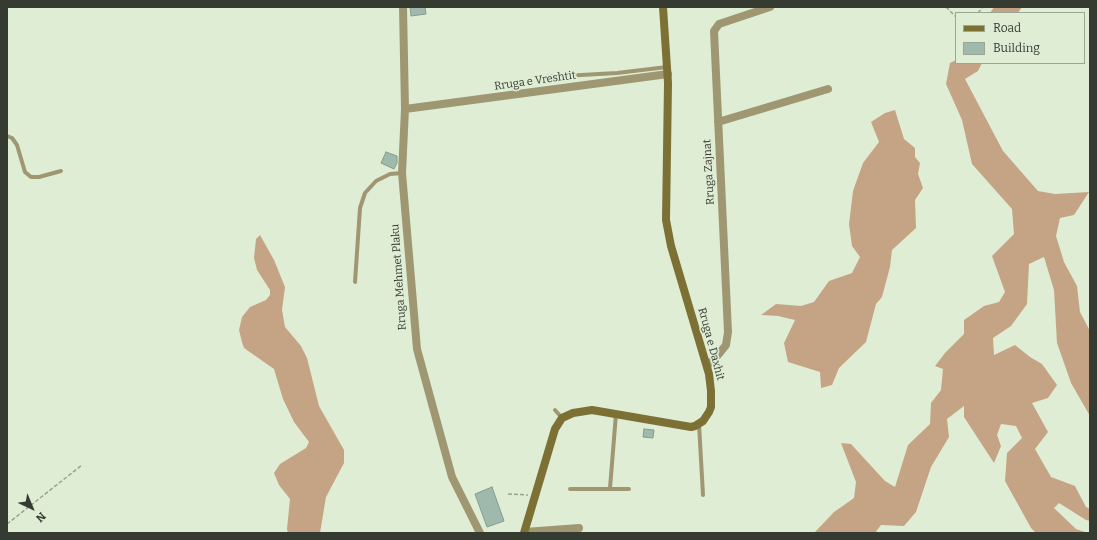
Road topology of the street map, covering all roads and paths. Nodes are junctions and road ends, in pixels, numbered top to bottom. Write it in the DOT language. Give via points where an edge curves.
graph roads {
  1 [pos="404,7"];
  2 [pos="663,7"];
  3 [pos="770,7"];
  4 [pos="946,7"];
  5 [pos="955,16"];
  6 [pos="667,70"];
  7 [pos="545,77"];
  8 [pos="828,89"];
  9 [pos="405,109"];
  10 [pos="718,122"];
  11 [pos="7,136"];
  12 [pos="61,171"];
  13 [pos="402,173"];
  14 [pos="354,282"];
  15 [pos="707,366"];
  16 [pos="555,410"];
  17 [pos="616,414"];
  18 [pos="562,418"];
  19 [pos="699,424"];
  20 [pos="82,465"];
  21 [pos="610,488"];
  22 [pos="570,489"];
  23 [pos="629,489"];
  24 [pos="508,494"];
  25 [pos="527,494"];
  26 [pos="703,495"];
  27 [pos="7,524"];
  28 [pos="579,528"];
  29 [pos="524,532"];
  30 [pos="480,533"];
  1 -- 9 [label="street, Rruga Mehmet Plaku"];
  2 -- 6 [label="street, Rruga e Daxhit"];
  3 -- 10 [label="street, Rruga Zajnat" via="719,24 714,31"];
  4 -- 5 [label="path"];
  6 -- 7 [label="lane"];
  6 -- 9 [label="street, Rruga e Vreshtit"];
  6 -- 15 [label="street, Rruga e Daxhit" via="667,226"];
  8 -- 10 [label="street"];
  9 -- 13 [label="street, Rruga Mehmet Plaku"];
  10 -- 15 [label="street, Rruga Zajnat" via="728,332 726,346"];
  11 -- 12 [label="lane" via="17,145 25,172 31,177"];
  13 -- 14 [label="lane" via="390,174 376,181 365,193 360,208"];
  13 -- 30 [label="street, Rruga Mehmet Plaku" via="417,349 452,477"];
  15 -- 19 [label="street, Rruga e Daxhit" via="711,383 710,407 706,417"];
  16 -- 18 [label="lane"];
  17 -- 18 [label="street" via="587,411"];
  17 -- 19 [label="street" via="686,427"];
  17 -- 21 [label="lane"];
  18 -- 29 [label="street" via="555,429"];
  19 -- 26 [label="lane"];
  20 -- 27 [label="path"];
  21 -- 22 [label="lane"];
  21 -- 23 [label="lane"];
  24 -- 25 [label="path"];
  28 -- 29 [label="street"];
}
